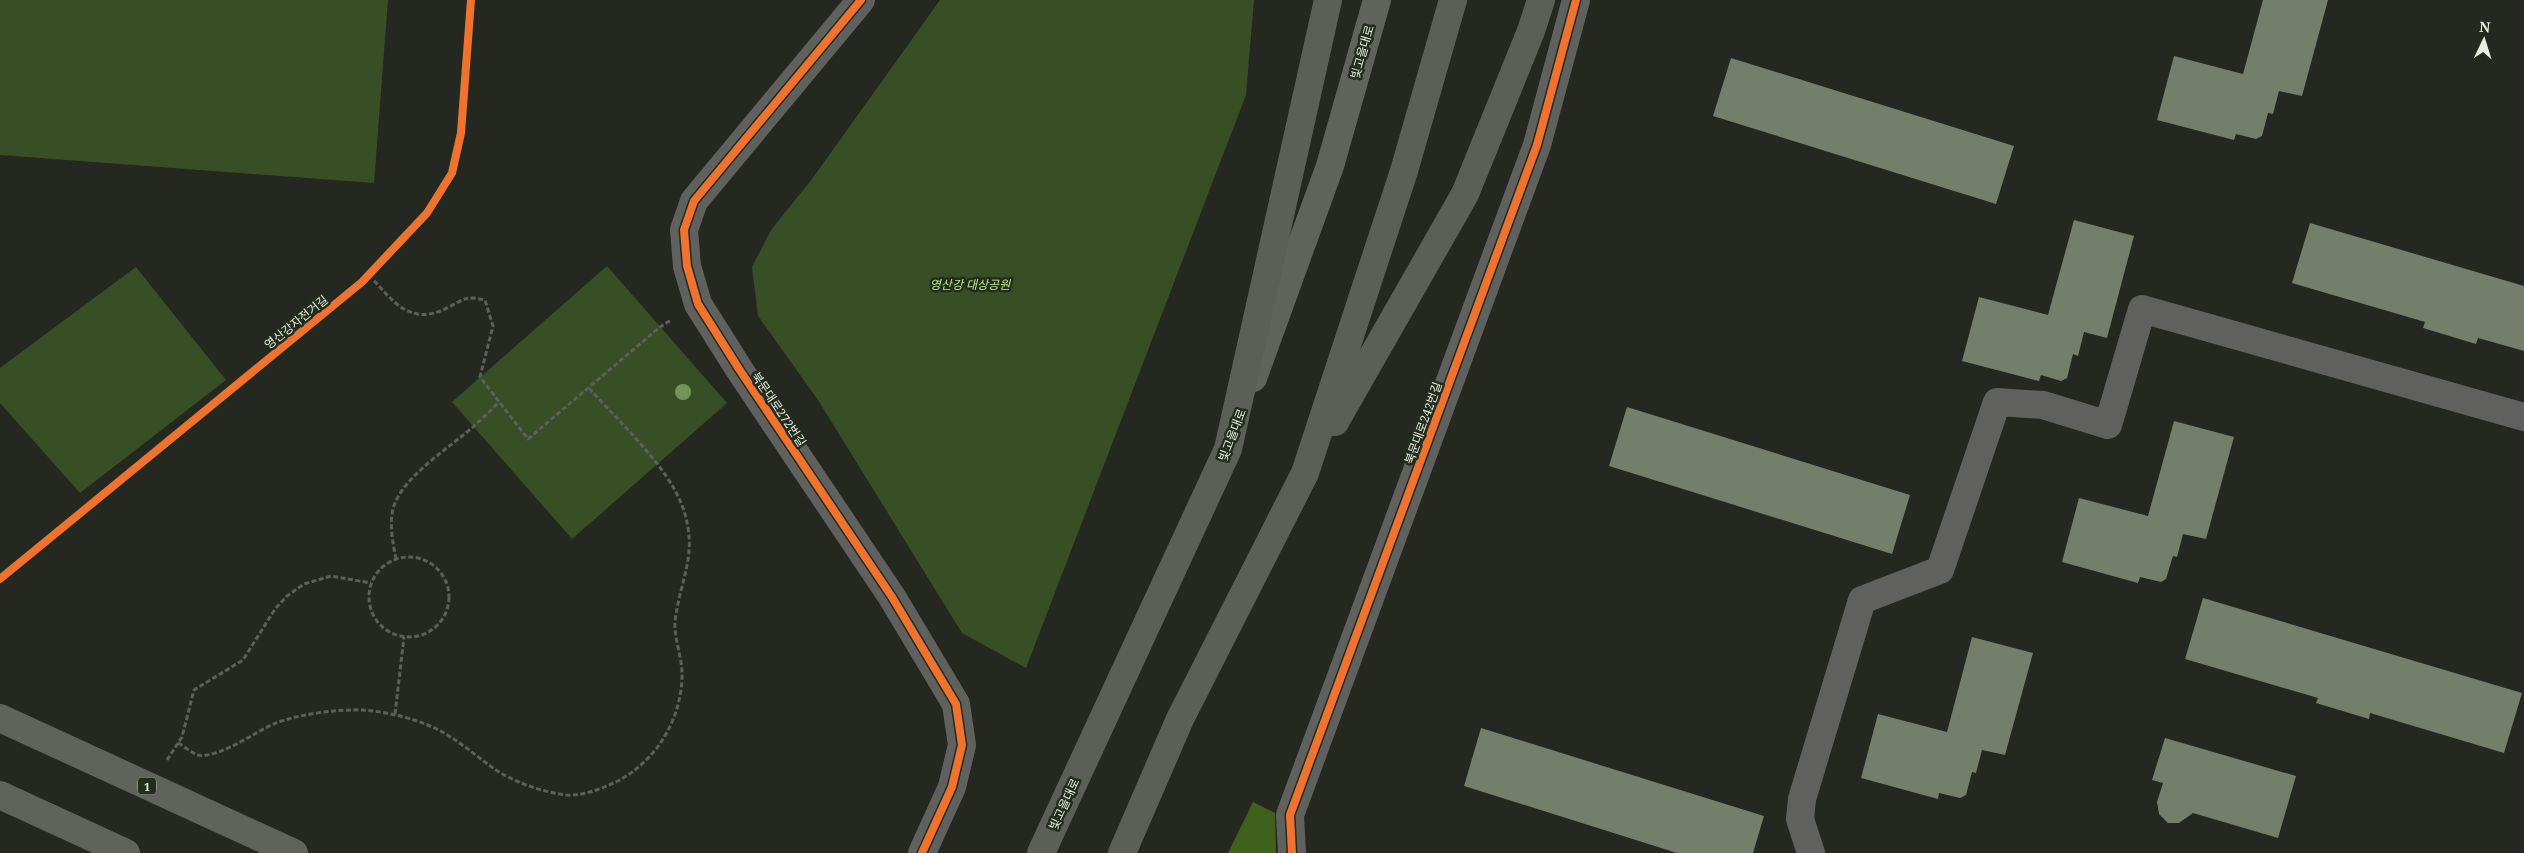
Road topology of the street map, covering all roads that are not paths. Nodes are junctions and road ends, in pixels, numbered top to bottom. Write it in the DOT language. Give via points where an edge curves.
graph roads {
  1 [pos="861,0"];
  2 [pos="1328,0"];
  3 [pos="1377,0"];
  4 [pos="1453,0"];
  5 [pos="1541,0"];
  6 [pos="1576,0"];
  7 [pos="2524,417"];
  8 [pos="1228,449"];
  9 [pos="1305,473"];
  10 [pos="0,718"];
  11 [pos="0,795"];
  12 [pos="126,853"];
  13 [pos="294,853"];
  14 [pos="922,853"];
  15 [pos="1041,853"];
  16 [pos="1122,853"];
  17 [pos="1292,853"];
  18 [pos="1811,853"];
  1 -- 14 [label="street, 북문대로272번길" via="694,200 684,230 687,266 698,304 892,597 956,704 962,745 952,787"];
  2 -- 8 [label="highway"];
  3 -- 8 [label="main road, 빛고을대로" via="1330,166"];
  4 -- 9 [label="highway" via="1404,172"];
  5 -- 9 [label="highway" via="1465,194"];
  6 -- 17 [label="street, 북문대로242번길" via="1537,145 1290,815"];
  7 -- 18 [label="street" via="2142,309 2108,425 2043,405 1997,402 1940,570 1862,600 1802,799 1800,819"];
  8 -- 15 [label="highway, 빛고을대로"];
  9 -- 16 [label="highway" via="1180,719"];
  10 -- 13 [label="main road, 1, bridge"];
  11 -- 12 [label="main road, bridge"];
}
